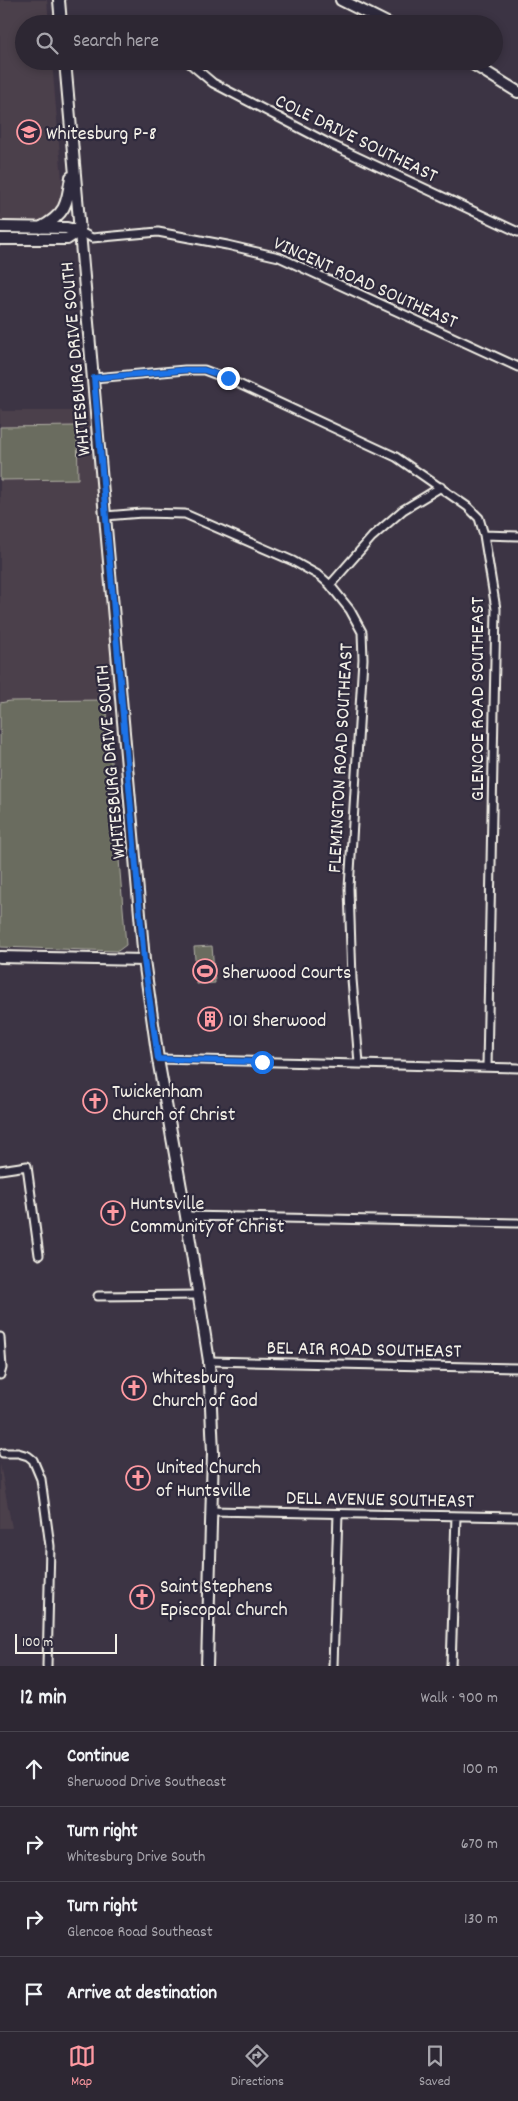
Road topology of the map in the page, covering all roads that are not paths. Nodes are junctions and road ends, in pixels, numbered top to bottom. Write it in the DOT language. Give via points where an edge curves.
graph roads {
  1 [pos="60,0"];
  2 [pos="341,0"];
  3 [pos="61,15"];
  4 [pos="371,15"];
  5 [pos="66,70"];
  6 [pos="198,70"];
  7 [pos="483,70"];
  8 [pos="518,92"];
  9 [pos="74,159"];
  10 [pos="0,227"];
  11 [pos="40,228"];
  12 [pos="79,231"];
  13 [pos="518,232"];
  14 [pos="0,239"];
  15 [pos="518,367"];
  16 [pos="94,378"];
  17 [pos="441,487"];
  18 [pos="105,516"];
  19 [pos="484,535"];
  20 [pos="518,536"];
  21 [pos="330,585"];
  22 [pos="0,957"];
  23 [pos="144,960"];
  24 [pos="158,1059"];
  25 [pos="359,1063"];
  26 [pos="487,1067"];
  27 [pos="518,1068"];
  28 [pos="0,1170"];
  29 [pos="186,1216"];
  30 [pos="518,1223"];
  31 [pos="39,1255"];
  32 [pos="199,1295"];
  33 [pos="98,1296"];
  34 [pos="0,1337"];
  35 [pos="209,1361"];
  36 [pos="518,1368"];
  37 [pos="0,1375"];
  38 [pos="3,1453"];
  39 [pos="211,1511"];
  40 [pos="338,1514"];
  41 [pos="456,1516"];
  42 [pos="518,1518"];
  43 [pos="47,1666"];
  44 [pos="207,1666"];
  45 [pos="333,1666"];
  46 [pos="451,1666"];
  1 -- 3 [label="main road"];
  2 -- 4 [label="main road"];
  5 -- 9 [label="main road, WHITESBURG DRIVE SOUTH"];
  6 -- 13 [label="street, COLE DRIVE SOUTHEAST" via="213,83 330,144"];
  7 -- 8 [label="main road"];
  9 -- 11 [label="main road" via="68,201 60,216"];
  9 -- 12 [label="main road, WHITESBURG DRIVE SOUTH"];
  10 -- 11 [label="main road"];
  11 -- 12 [label="main road"];
  12 -- 14 [label="main road" via="67,239"];
  12 -- 15 [label="street, VINCENT ROAD SOUTHEAST" via="92,238 158,232 279,257"];
  12 -- 16 [label="main road, WHITESBURG DRIVE SOUTH"];
  16 -- 17 [label="street, GLENCOE ROAD SOUTHEAST" via="204,370 228,378 396,457"];
  16 -- 18 [label="main road, WHITESBURG DRIVE SOUTH"];
  17 -- 19 [label="street, GLENCOE ROAD SOUTHEAST" via="479,518"];
  17 -- 21 [label="street" via="403,510 372,537"];
  18 -- 21 [label="street, FLEMINGTON ROAD SOUTHEAST" via="185,514 293,561"];
  18 -- 23 [label="main road, WHITESBURG DRIVE SOUTH"];
  19 -- 20 [label="street"];
  19 -- 26 [label="street, GLENCOE ROAD SOUTHEAST" via="496,609"];
  21 -- 25 [label="street, FLEMINGTON ROAD SOUTHEAST" via="362,632 364,658 349,888"];
  22 -- 23 [label="main road"];
  23 -- 24 [label="main road, WHITESBURG DRIVE SOUTH"];
  24 -- 25 [label="street"];
  24 -- 29 [label="main road, WHITESBURG DRIVE SOUTH"];
  25 -- 26 [label="street"];
  26 -- 27 [label="street"];
  28 -- 31 [label="street" via="27,1166"];
  29 -- 30 [label="street"];
  29 -- 32 [label="main road, WHITESBURG DRIVE SOUTH"];
  32 -- 33 [label="street"];
  32 -- 35 [label="main road, WHITESBURG DRIVE SOUTH"];
  34 -- 37 [label="street"];
  35 -- 36 [label="street, BEL AIR ROAD SOUTHEAST"];
  35 -- 39 [label="main road, WHITESBURG DRIVE SOUTH" via="213,1453"];
  38 -- 43 [label="street" via="28,1456 41,1479 50,1546"];
  39 -- 40 [label="street, DELL AVENUE SOUTHEAST"];
  39 -- 44 [label="main road, WHITESBURG DRIVE SOUTH"];
  40 -- 41 [label="street, DELL AVENUE SOUTHEAST"];
  40 -- 45 [label="street"];
  41 -- 42 [label="street, DELL AVENUE SOUTHEAST"];
  41 -- 46 [label="street"];
}
